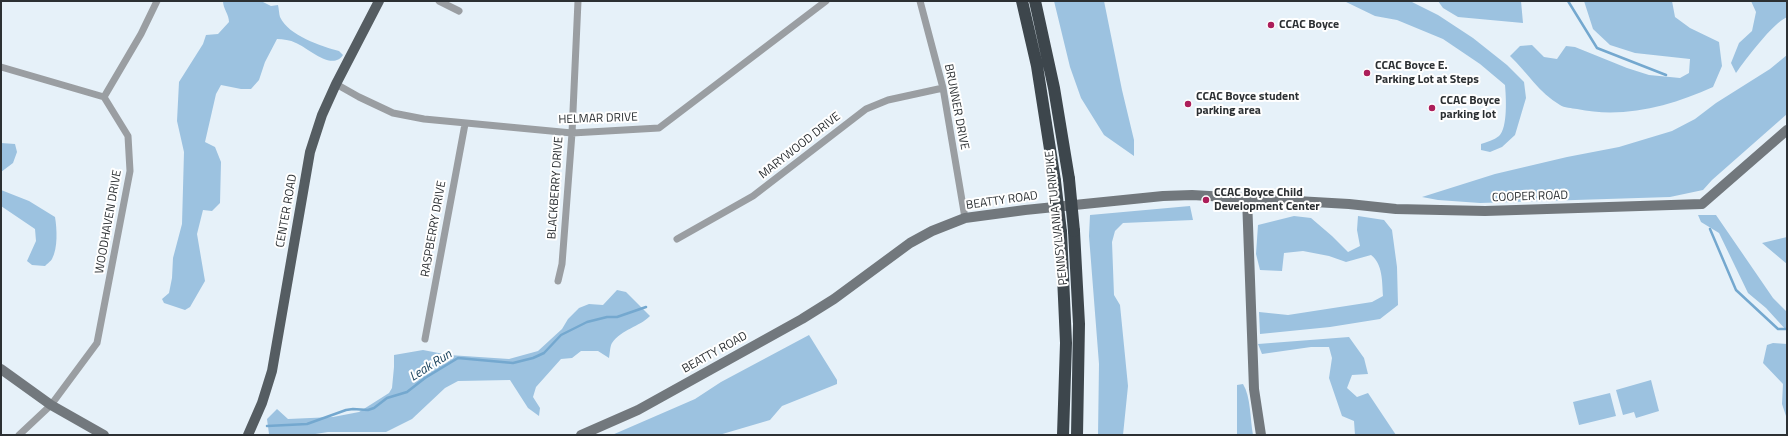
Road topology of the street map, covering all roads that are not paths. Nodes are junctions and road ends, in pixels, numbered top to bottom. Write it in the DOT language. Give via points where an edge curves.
graph roads {
  1 [pos="156,1"];
  2 [pos="379,1"];
  3 [pos="439,1"];
  4 [pos="578,1"];
  5 [pos="826,1"];
  6 [pos="920,1"];
  7 [pos="1022,1"];
  8 [pos="1035,1"];
  9 [pos="459,11"];
  10 [pos="1,67"];
  11 [pos="336,84"];
  12 [pos="943,88"];
  13 [pos="104,97"];
  14 [pos="465,124"];
  15 [pos="1787,130"];
  16 [pos="572,133"];
  17 [pos="1247,198"];
  18 [pos="965,218"];
  19 [pos="677,240"];
  20 [pos="558,281"];
  21 [pos="425,339"];
  22 [pos="1,369"];
  23 [pos="51,405"];
  24 [pos="19,435"];
  25 [pos="104,435"];
  26 [pos="248,435"];
  27 [pos="581,435"];
  28 [pos="1064,435"];
  29 [pos="1077,435"];
  30 [pos="1261,435"];
  1 -- 13 [label="street" via="141,34"];
  2 -- 11 [label="main road, CENTER ROAD"];
  3 -- 9 [label="street"];
  4 -- 16 [label="street, BLACKBERRY DRIVE"];
  5 -- 16 [label="street, HELMAR DRIVE" via="659,128"];
  6 -- 12 [label="street, BRUNNER DRIVE"];
  7 -- 28 [label="highway, PENNSYLVANIA TURNPIKE, bridge" via="1037,66 1061,232 1066,343"];
  8 -- 29 [label="highway, PENNSYLVANIA TURNPIKE, bridge" via="1054,88 1069,179 1079,324"];
  10 -- 13 [label="street"];
  11 -- 14 [label="street, HELMAR DRIVE" via="393,113"];
  11 -- 26 [label="main road, CENTER ROAD" via="322,115 310,152 272,371"];
  12 -- 18 [label="street, BRUNNER DRIVE"];
  12 -- 19 [label="street, MARYWOOD DRIVE" via="888,100 866,109 753,196"];
  13 -- 23 [label="street, WOODHAVEN DRIVE" via="128,136 130,171 97,343"];
  14 -- 16 [label="street, HELMAR DRIVE"];
  14 -- 21 [label="street, RASPBERRY DRIVE"];
  15 -- 17 [label="street, COOPER ROAD" via="1702,204 1485,211 1396,210 1349,204"];
  16 -- 20 [label="street, BLACKBERRY DRIVE" via="562,264"];
  17 -- 18 [label="street, BEATTY ROAD" via="1163,196"];
  17 -- 30 [label="street" via="1254,389"];
  18 -- 27 [label="street, BEATTY ROAD" via="910,243 802,320 638,410"];
  22 -- 23 [label="street"];
  23 -- 24 [label="street, WOODHAVEN DRIVE"];
  23 -- 25 [label="street"];
}
